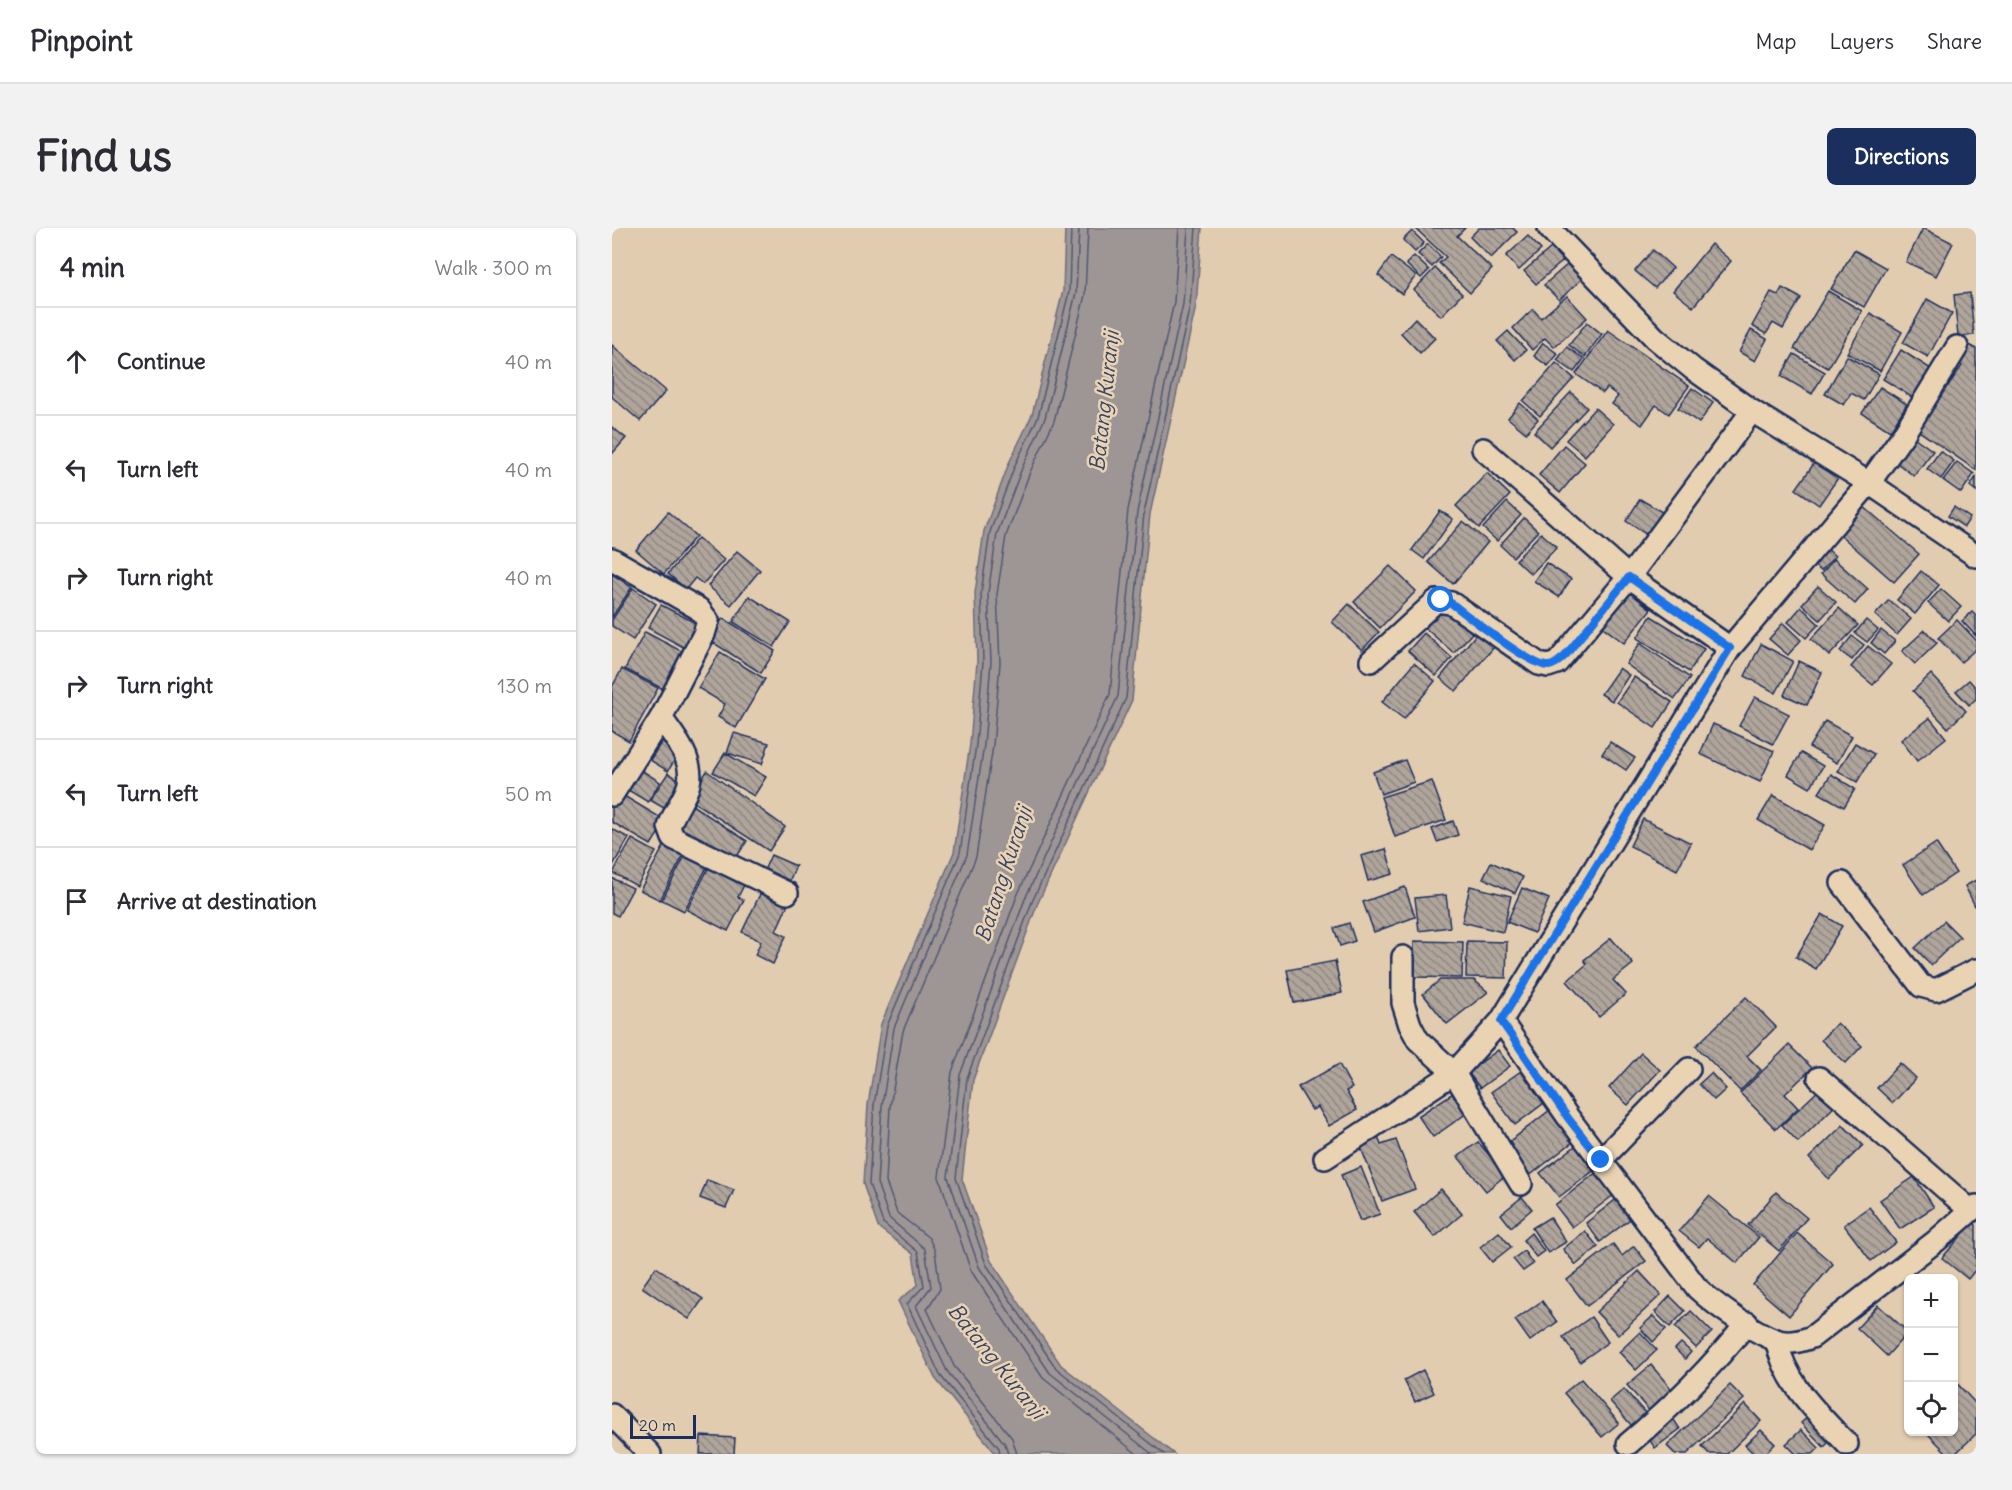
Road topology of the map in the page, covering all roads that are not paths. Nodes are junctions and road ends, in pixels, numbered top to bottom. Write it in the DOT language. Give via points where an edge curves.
graph roads {
  1 [pos="1549,228"];
  2 [pos="1957,347"];
  3 [pos="1752,411"];
  4 [pos="1483,449"];
  5 [pos="1869,483"];
  6 [pos="1976,556"];
  7 [pos="612,559"];
  8 [pos="1629,577"];
  9 [pos="1730,648"];
  10 [pos="1371,661"];
  11 [pos="661,718"];
  12 [pos="612,795"];
  13 [pos="1842,883"];
  14 [pos="787,893"];
  15 [pos="1403,957"];
  16 [pos="1976,970"];
  17 [pos="1501,1021"];
  18 [pos="1689,1069"];
  19 [pos="1454,1073"];
  20 [pos="1820,1078"];
  21 [pos="1325,1158"];
  22 [pos="1601,1160"];
  23 [pos="1521,1184"];
  24 [pos="1973,1208"];
  25 [pos="1747,1323"];
  26 [pos="1776,1340"];
  27 [pos="612,1415"];
  28 [pos="1628,1444"];
  29 [pos="1846,1451"];
  30 [pos="650,1454"];
  1 -- 3 [label="street" via="1655,338"];
  2 -- 5 [label="street"];
  3 -- 5 [label="street"];
  3 -- 8 [label="street"];
  4 -- 8 [label="street"];
  5 -- 6 [label="street"];
  5 -- 9 [label="street"];
  7 -- 11 [label="street" via="699,609 708,621"];
  8 -- 9 [label="street"];
  8 -- 10 [label="street" via="1557,663 1548,666 1539,664 1441,600"];
  9 -- 17 [label="street"];
  11 -- 12 [label="street"];
  11 -- 14 [label="street" via="690,767 688,789 669,826 674,838"];
  13 -- 16 [label="street" via="1921,986 1936,990"];
  15 -- 19 [label="street" via="1403,1003 1410,1025 1418,1040"];
  17 -- 19 [label="street"];
  17 -- 22 [label="street"];
  18 -- 22 [label="street"];
  19 -- 21 [label="street"];
  19 -- 23 [label="street"];
  20 -- 24 [label="street"];
  22 -- 25 [label="street" via="1697,1288"];
  24 -- 26 [label="street" via="1812,1336 1791,1342"];
  25 -- 26 [label="street"];
  25 -- 28 [label="street" via="1666,1413"];
  26 -- 29 [label="street" via="1782,1364"];
  27 -- 30 [label="street"];
}
